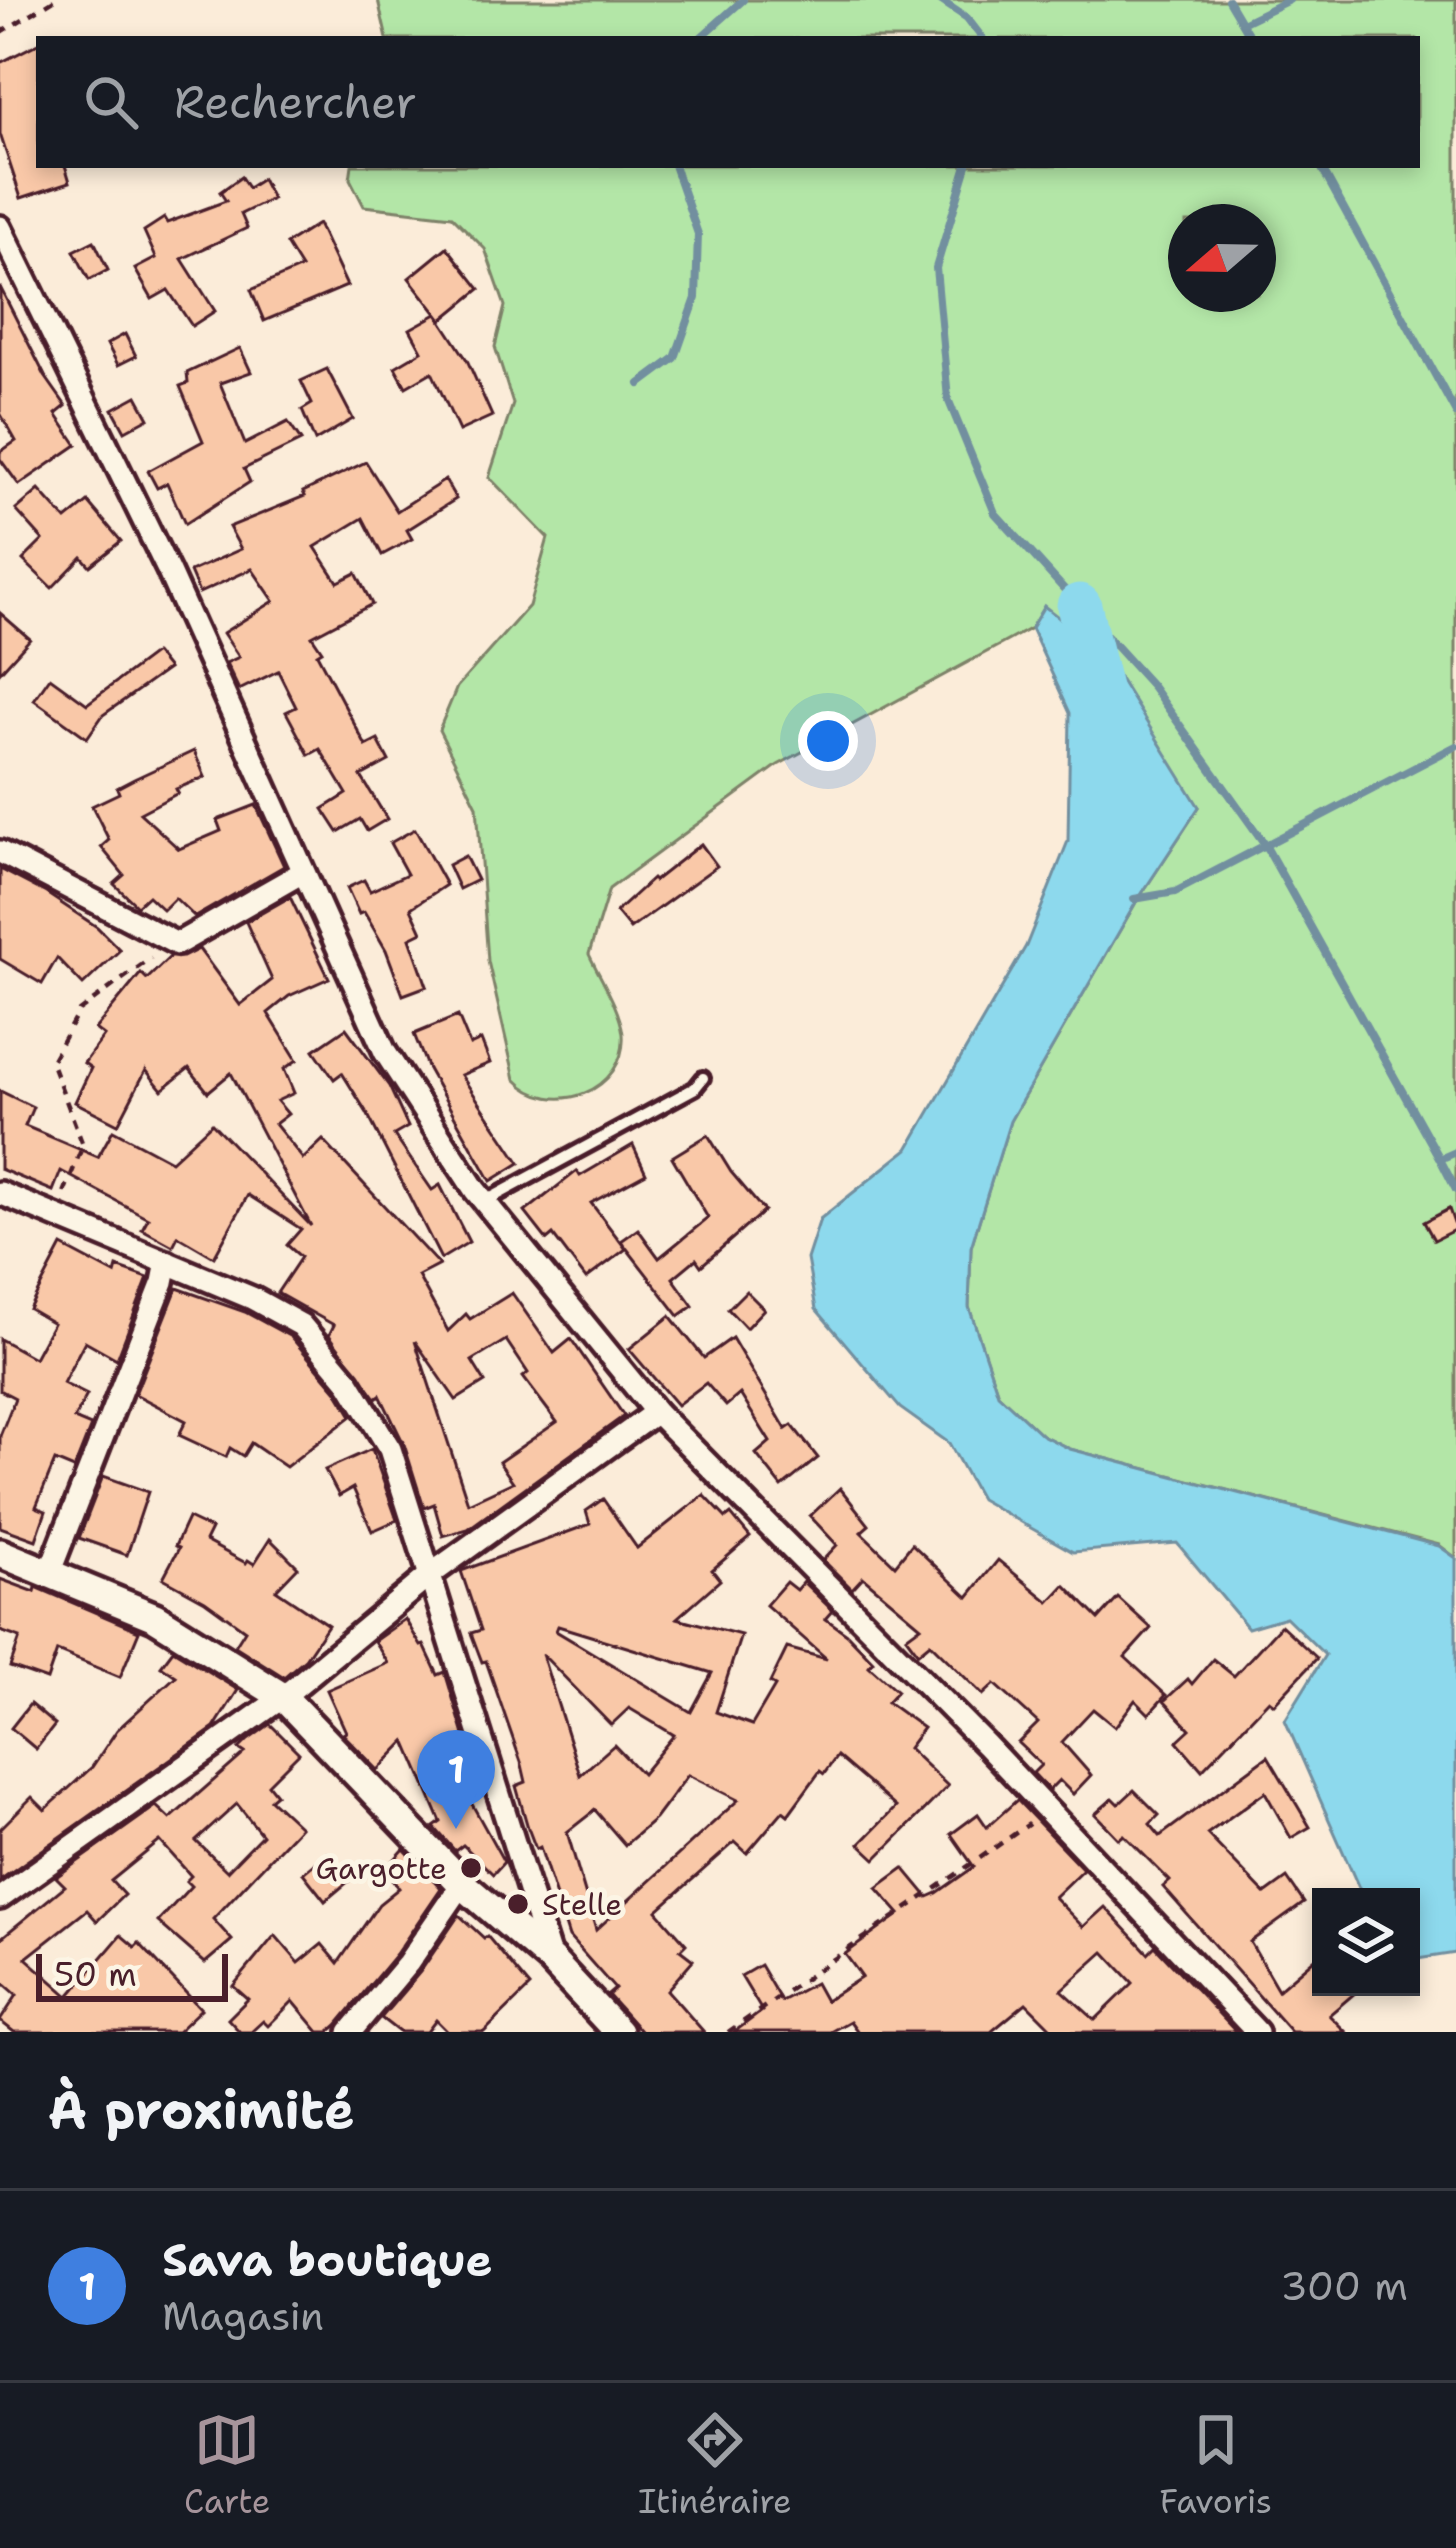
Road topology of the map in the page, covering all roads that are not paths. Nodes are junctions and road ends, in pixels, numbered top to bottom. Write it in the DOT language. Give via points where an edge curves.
graph roads {
  1 [pos="0,227"];
  2 [pos="0,852"];
  3 [pos="303,872"];
  4 [pos="703,1078"];
  5 [pos="0,1193"];
  6 [pos="484,1202"];
  7 [pos="167,1262"];
  8 [pos="656,1412"];
  9 [pos="0,1553"];
  10 [pos="50,1571"];
  11 [pos="430,1575"];
  12 [pos="283,1697"];
  13 [pos="461,1884"];
  14 [pos="0,1898"];
  15 [pos="551,1960"];
  16 [pos="350,2032"];
  17 [pos="618,2032"];
  18 [pos="1257,2032"];
  1 -- 3 [label="street" via="168,570"];
  2 -- 3 [label="street" via="177,944"];
  3 -- 6 [label="street" via="385,1052"];
  4 -- 6 [label="lane"];
  5 -- 7 [label="street"];
  6 -- 8 [label="street"];
  7 -- 10 [label="street"];
  7 -- 11 [label="street" via="301,1325 349,1382 390,1449"];
  8 -- 11 [label="street"];
  8 -- 18 [label="street"];
  9 -- 10 [label="street"];
  10 -- 12 [label="street" via="155,1617"];
  11 -- 12 [label="street"];
  11 -- 15 [label="street"];
  12 -- 13 [label="street"];
  12 -- 14 [label="street"];
  13 -- 15 [label="street"];
  13 -- 16 [label="street"];
  15 -- 17 [label="street"];
}
